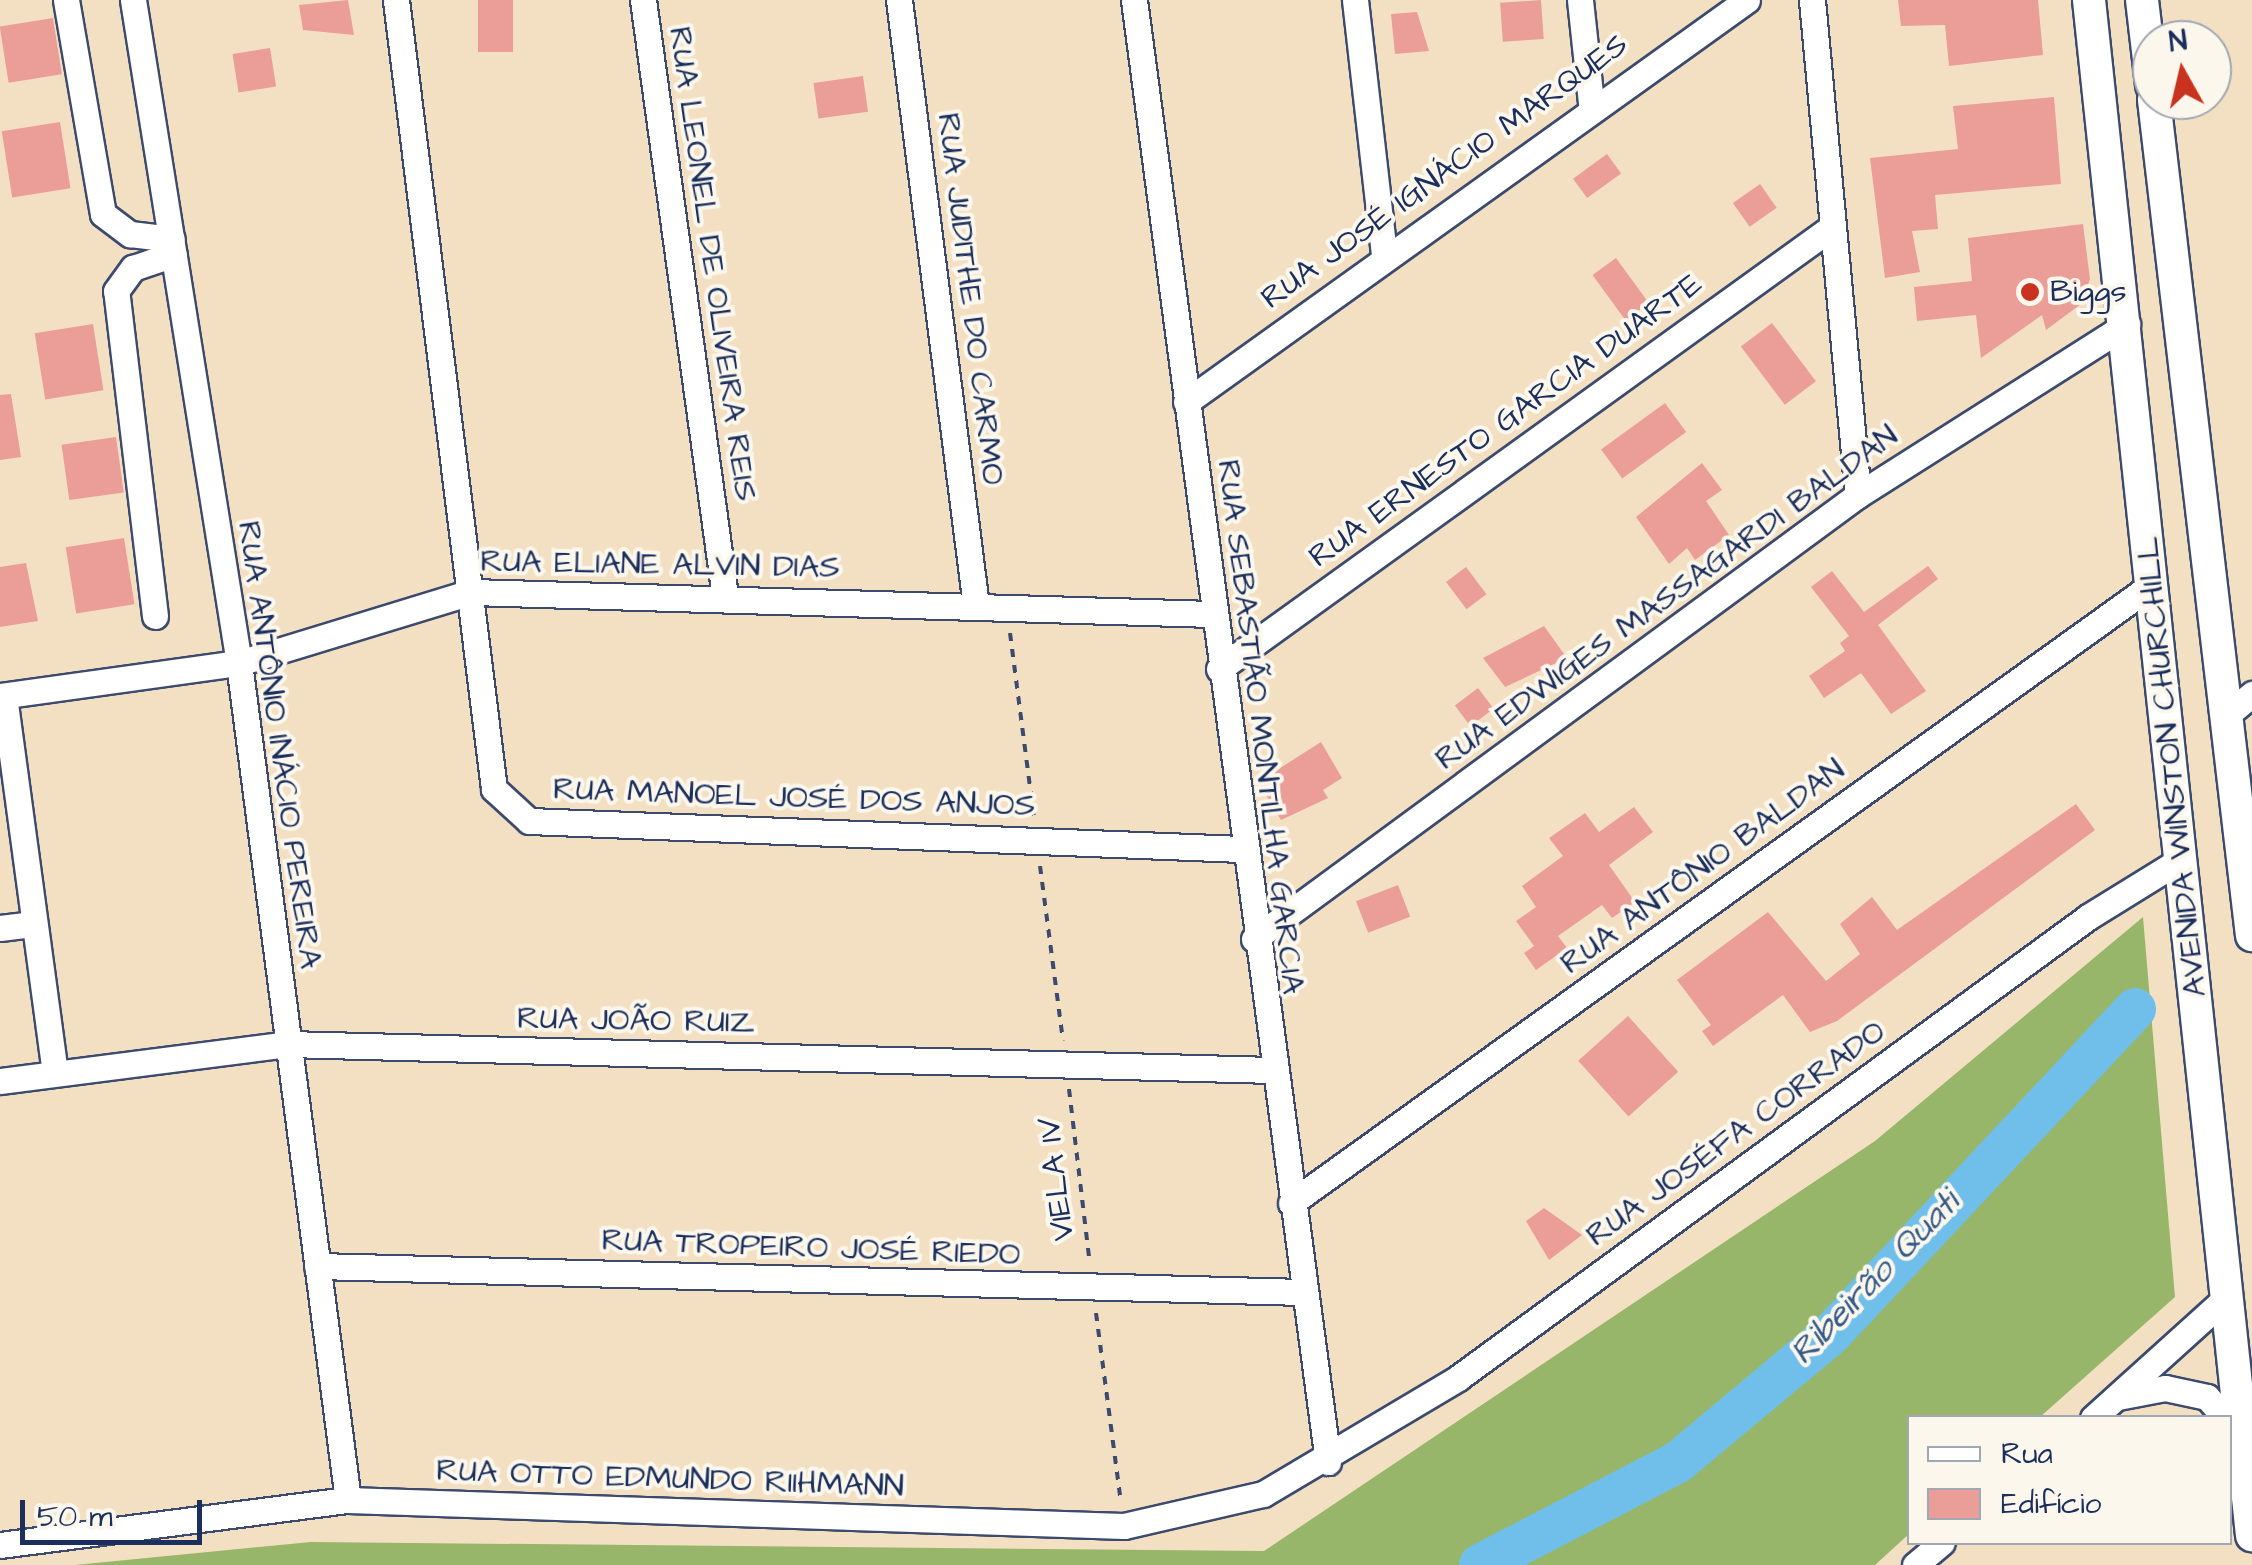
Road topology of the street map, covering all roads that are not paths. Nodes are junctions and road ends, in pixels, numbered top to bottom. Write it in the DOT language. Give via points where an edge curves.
graph roads {
  1 [pos="66,0"];
  2 [pos="134,0"];
  3 [pos="396,0"];
  4 [pos="643,0"];
  5 [pos="899,0"];
  6 [pos="1134,0"];
  7 [pos="1355,0"];
  8 [pos="1580,0"];
  9 [pos="1747,0"];
  10 [pos="1812,0"];
  11 [pos="2089,0"];
  12 [pos="1591,103"];
  13 [pos="2156,120"];
  14 [pos="1832,227"];
  15 [pos="173,247"];
  16 [pos="1384,254"];
  17 [pos="2126,324"];
  18 [pos="2183,361"];
  19 [pos="1186,402"];
  20 [pos="1858,495"];
  21 [pos="2154,584"];
  22 [pos="472,592"];
  23 [pos="725,596"];
  24 [pos="976,606"];
  25 [pos="1211,614"];
  26 [pos="155,616"];
  27 [pos="239,663"];
  28 [pos="1219,669"];
  29 [pos="2252,694"];
  30 [pos="2,696"];
  31 [pos="2226,716"];
  32 [pos="1242,848"];
  33 [pos="2182,859"];
  34 [pos="34,924"];
  35 [pos="0,928"];
  36 [pos="2252,936"];
  37 [pos="1254,938"];
  38 [pos="287,1044"];
  39 [pos="1272,1070"];
  40 [pos="54,1073"];
  41 [pos="0,1081"];
  42 [pos="1291,1203"];
  43 [pos="316,1266"];
  44 [pos="1303,1292"];
  45 [pos="2227,1297"];
  46 [pos="2118,1396"];
  47 [pos="2096,1415"];
  48 [pos="2223,1415"];
  49 [pos="2232,1415"];
  50 [pos="2232,1426"];
  51 [pos="1328,1462"];
  52 [pos="348,1500"];
  53 [pos="2252,1535"];
  54 [pos="0,1544"];
  55 [pos="1938,1545"];
  56 [pos="1914,1565"];
  1 -- 15 [label="street" via="103,214 130,234"];
  2 -- 15 [label="street, RUA ANTÔNIO INÁCIO PEREIRA"];
  3 -- 22 [label="street, RUA MANOEL JOSÉ DOS ANJOS"];
  4 -- 23 [label="street, RUA LEONEL DE OLIVEIRA REIS"];
  5 -- 24 [label="street, RUA JUDITHE DO CARMO"];
  6 -- 19 [label="street, RUA SEBASTIÃO MONTILHA GARCIA"];
  7 -- 16 [label="street"];
  8 -- 12 [label="street"];
  9 -- 12 [label="street, RUA JOSÉ IGNÁCIO MARQUES"];
  10 -- 14 [label="street"];
  11 -- 17 [label="main road, AVENIDA WINSTON CHURCHILL"];
  12 -- 16 [label="street, RUA JOSÉ IGNÁCIO MARQUES"];
  13 -- 18 [label="main road, AVENIDA WINSTON CHURCHILL"];
  14 -- 20 [label="street"];
  14 -- 28 [label="street, RUA ERNESTO GARCIA DUARTE"];
  15 -- 26 [label="street" via="133,268 116,292"];
  15 -- 27 [label="street, RUA ANTÔNIO INÁCIO PEREIRA"];
  16 -- 19 [label="street, RUA JOSÉ IGNÁCIO MARQUES"];
  17 -- 18 [label="main road" via="2144,326"];
  17 -- 20 [label="street, RUA EDWIGES MASSAGARDI BALDAN"];
  17 -- 21 [label="main road, AVENIDA WINSTON CHURCHILL"];
  18 -- 31 [label="main road, AVENIDA WINSTON CHURCHILL"];
  19 -- 25 [label="street, RUA SEBASTIÃO MONTILHA GARCIA"];
  20 -- 37 [label="street, RUA EDWIGES MASSAGARDI BALDAN"];
  21 -- 33 [label="main road, AVENIDA WINSTON CHURCHILL"];
  21 -- 42 [label="street, RUA ANTÔNIO BALDAN"];
  22 -- 23 [label="street, RUA ELIANE ALVIN DIAS"];
  22 -- 27 [label="street, RUA ELIANE ALVIN DIAS"];
  22 -- 32 [label="street, RUA MANOEL JOSÉ DOS ANJOS" via="494,788 528,821"];
  23 -- 24 [label="street, RUA ELIANE ALVIN DIAS"];
  24 -- 25 [label="street, RUA ELIANE ALVIN DIAS"];
  25 -- 28 [label="street, RUA SEBASTIÃO MONTILHA GARCIA"];
  27 -- 30 [label="street, RUA ELIANE ALVIN DIAS"];
  27 -- 38 [label="street, RUA ANTÔNIO INÁCIO PEREIRA"];
  28 -- 32 [label="street, RUA SEBASTIÃO MONTILHA GARCIA"];
  29 -- 31 [label="street"];
  30 -- 34 [label="street"];
  31 -- 36 [label="main road, AVENIDA WINSTON CHURCHILL"];
  32 -- 37 [label="street, RUA SEBASTIÃO MONTILHA GARCIA"];
  33 -- 45 [label="main road, AVENIDA WINSTON CHURCHILL"];
  33 -- 51 [label="street, RUA JOSÉFA CORRADO"];
  34 -- 35 [label="street"];
  34 -- 40 [label="street"];
  37 -- 39 [label="street, RUA SEBASTIÃO MONTILHA GARCIA"];
  38 -- 39 [label="street, RUA JOÃO RUIZ"];
  38 -- 40 [label="street, RUA JOÃO RUIZ"];
  38 -- 43 [label="street, RUA ANTÔNIO INÁCIO PEREIRA"];
  39 -- 42 [label="street, RUA SEBASTIÃO MONTILHA GARCIA"];
  40 -- 41 [label="street, RUA JOÃO RUIZ"];
  42 -- 44 [label="street, RUA SEBASTIÃO MONTILHA GARCIA"];
  43 -- 44 [label="street, RUA TROPEIRO JOSÉ RIEDO"];
  43 -- 52 [label="street, RUA ANTÔNIO INÁCIO PEREIRA"];
  44 -- 51 [label="street, RUA SEBASTIÃO MONTILHA GARCIA"];
  45 -- 46 [label="street"];
  45 -- 49 [label="main road, AVENIDA WINSTON CHURCHILL"];
  46 -- 47 [label="street"];
  46 -- 48 [label="street" via="2165,1388 2207,1397"];
  50 -- 53 [label="main road, AVENIDA WINSTON CHURCHILL"];
  51 -- 52 [label="street, RUA OTTO EDMUNDO RIIHMANN" via="1264,1494 1124,1526"];
  52 -- 54 [label="street, RUA OTTO EDMUNDO RIIHMANN"];
  55 -- 56 [label="street"];
}
